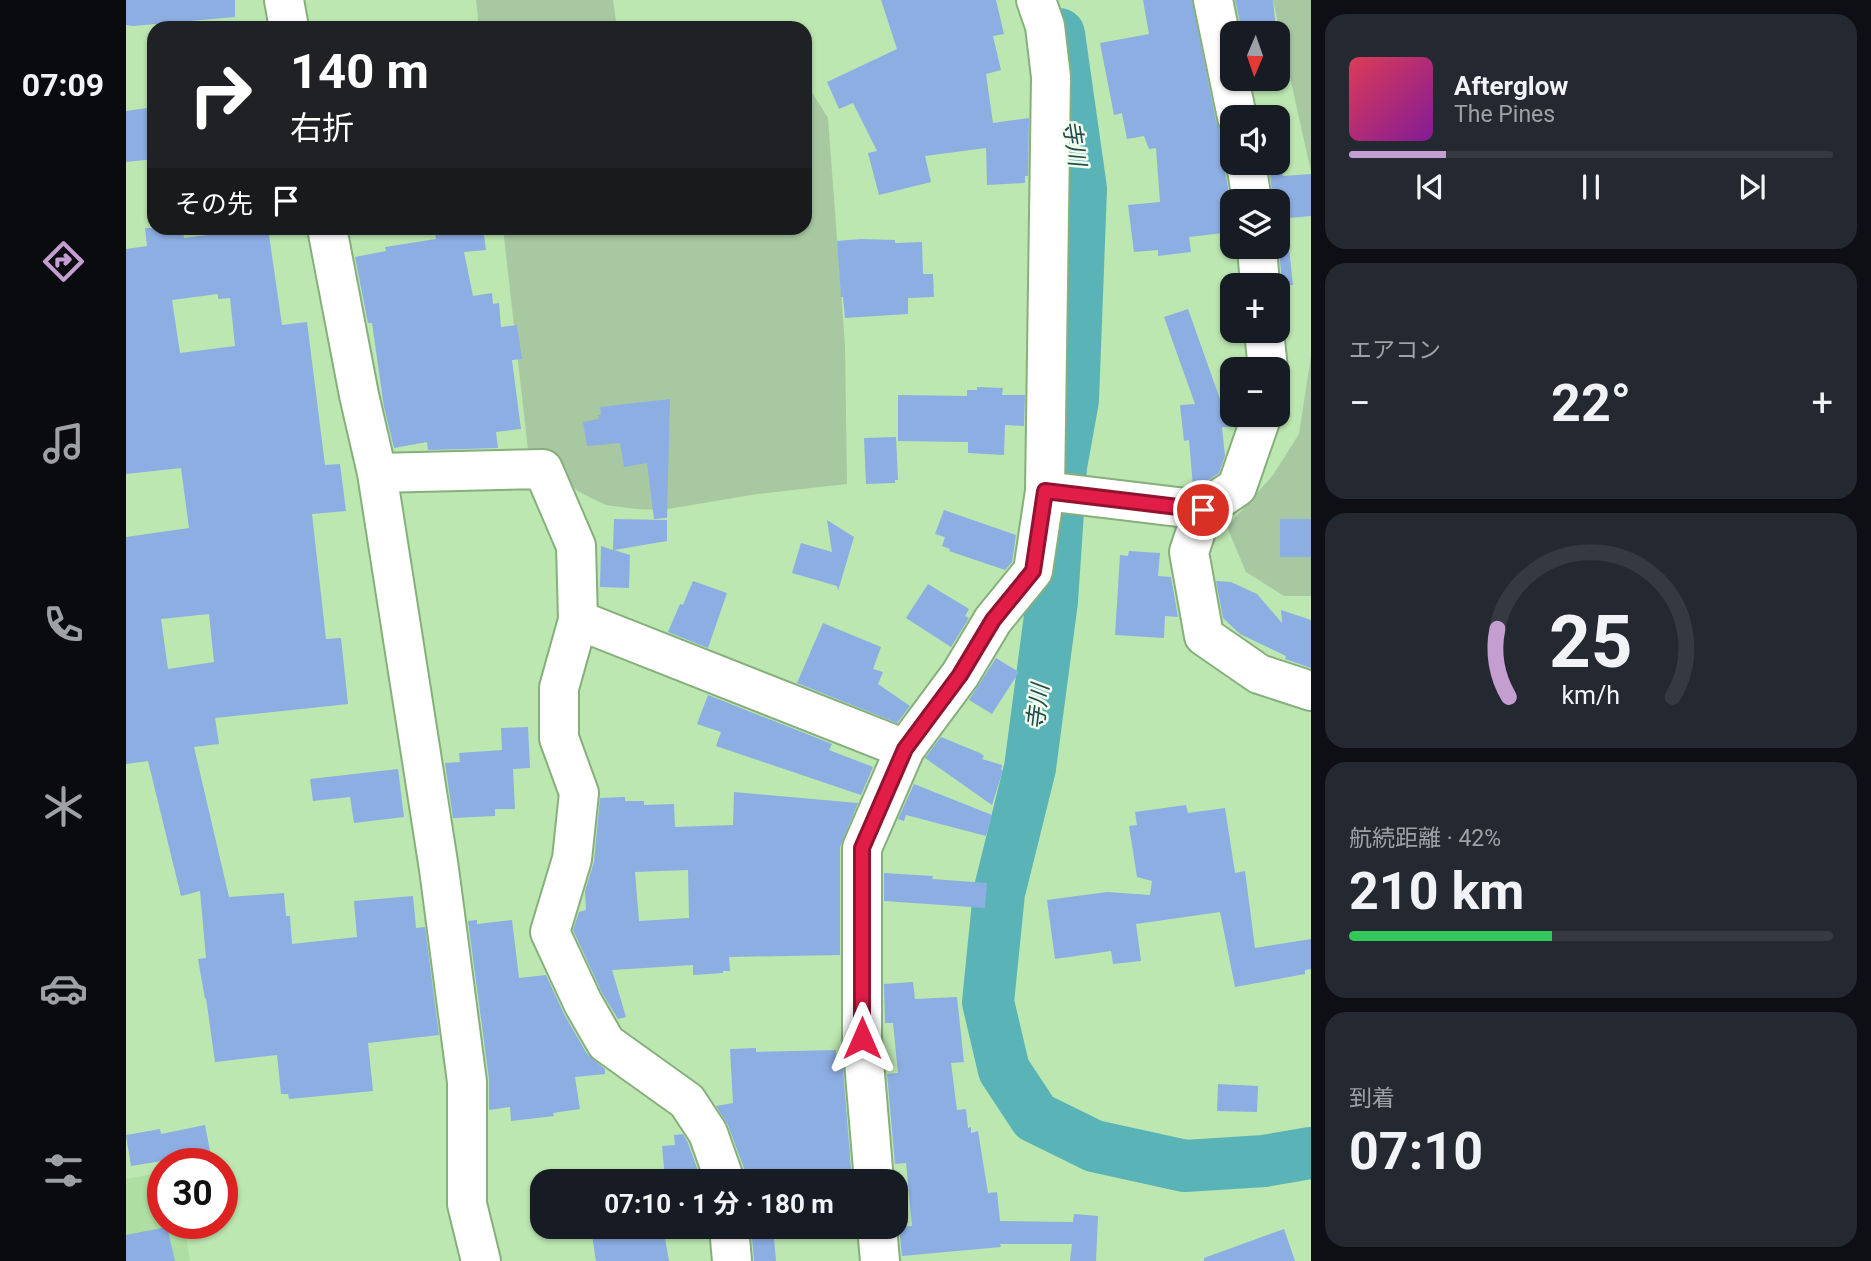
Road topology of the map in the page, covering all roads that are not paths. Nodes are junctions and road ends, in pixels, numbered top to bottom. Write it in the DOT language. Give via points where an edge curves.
graph roads {
  1 [pos="284,0"];
  2 [pos="1036,0"];
  3 [pos="1213,0"];
  4 [pos="288,21"];
  5 [pos="1235,105"];
  6 [pos="328,235"];
  7 [pos="1258,427"];
  8 [pos="377,473"];
  9 [pos="1056,492"];
  10 [pos="1203,510"];
  11 [pos="578,620"];
  12 [pos="1311,691"];
  13 [pos="905,749"];
  14 [pos="721,1169"];
  15 [pos="873,1169"];
  16 [pos="730,1239"];
  17 [pos="878,1239"];
  18 [pos="481,1261"];
  19 [pos="732,1261"];
  20 [pos="880,1261"];
  1 -- 4 [label="street"];
  2 -- 9 [label="street" via="1045,26 1051,77"];
  3 -- 5 [label="street"];
  6 -- 8 [label="street"];
  7 -- 10 [label="street" via="1237,487"];
  8 -- 11 [label="street" via="543,469 576,546"];
  8 -- 18 [label="street" via="439,869 467,1082 467,1204"];
  9 -- 10 [label="street"];
  9 -- 13 [label="street" via="1033,571 993,620 960,675"];
  10 -- 12 [label="street" via="1189,552 1204,635 1259,674"];
  11 -- 13 [label="street"];
  11 -- 14 [label="street" via="559,688 559,738 579,793 572,859 550,932 606,1043 687,1101 708,1133"];
  13 -- 15 [label="street" via="862,848 862,1038"];
  16 -- 19 [label="street"];
  17 -- 20 [label="street"];
}
